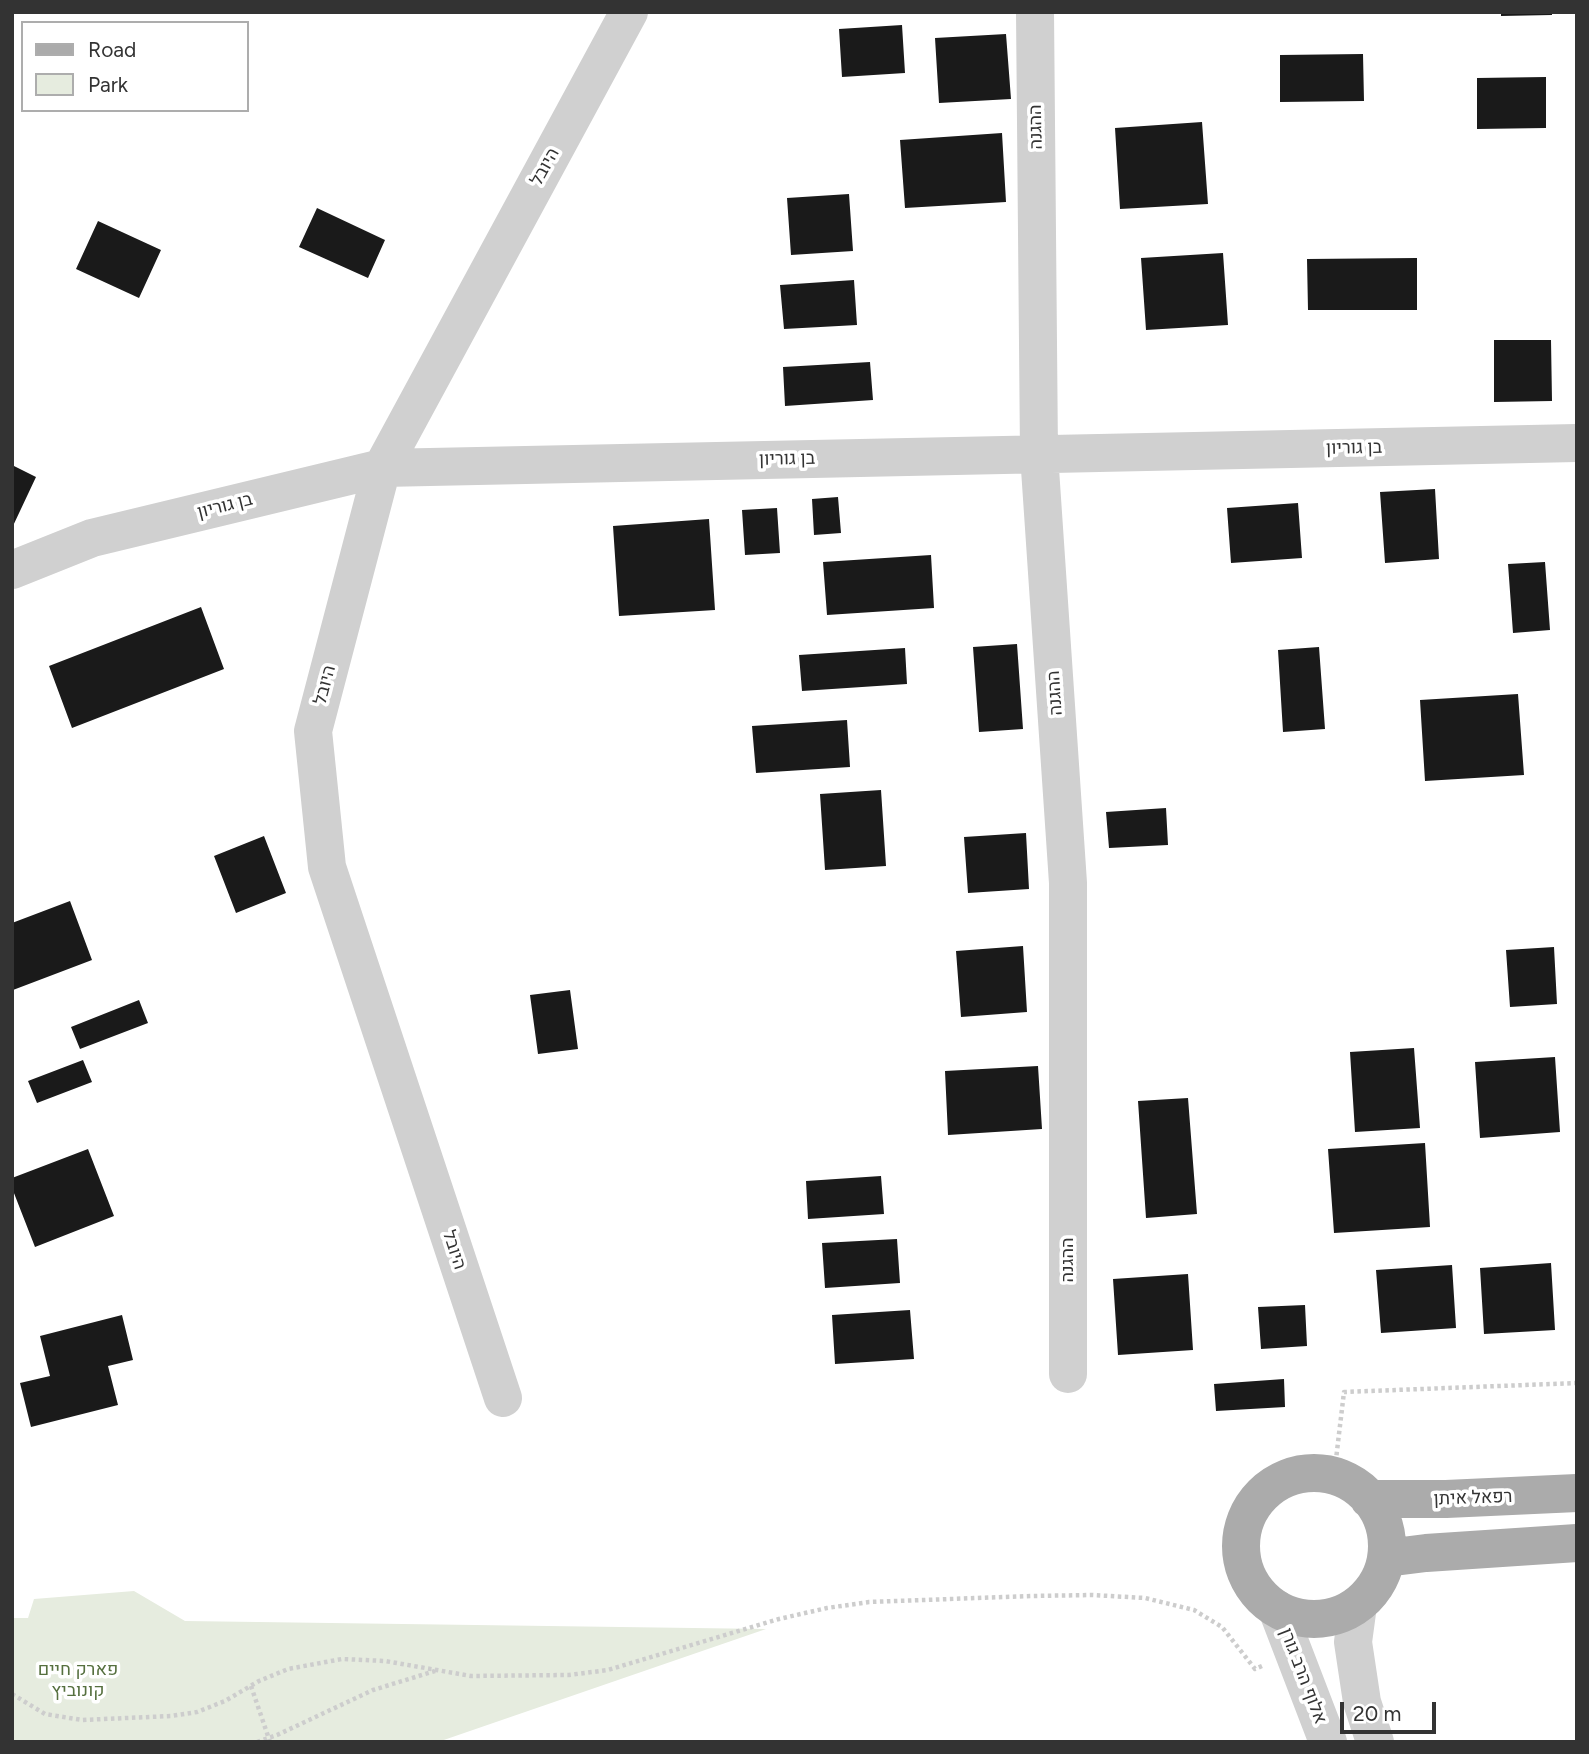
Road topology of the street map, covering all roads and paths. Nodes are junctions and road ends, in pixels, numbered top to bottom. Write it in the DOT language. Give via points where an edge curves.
graph roads {
  1 [pos="629,12"];
  2 [pos="1035,12"];
  3 [pos="1577,443"];
  4 [pos="1039,454"];
  5 [pos="382,468"];
  6 [pos="12,570"];
  7 [pos="1069,1374"];
  8 [pos="1577,1383"];
  9 [pos="503,1398"];
  10 [pos="1334,1476"];
  11 [pos="1577,1493"];
  12 [pos="1369,1499"];
  13 [pos="1577,1543"];
  14 [pos="1386,1558"];
  15 [pos="1357,1605"];
  16 [pos="1277,1609"];
  17 [pos="1297,1656"];
  18 [pos="440,1670"];
  19 [pos="251,1686"];
  20 [pos="12,1694"];
  21 [pos="270,1740"];
  22 [pos="257,1742"];
  23 [pos="1328,1742"];
  24 [pos="1375,1742"];
  1 -- 5 [label="street, היובל"];
  2 -- 4 [label="street, ההגנה"];
  3 -- 4 [label="street, בן גוריון"];
  4 -- 5 [label="street, בן גוריון"];
  4 -- 7 [label="street, ההגנה" via="1068,883"];
  5 -- 6 [label="street, בן גוריון" via="92,538"];
  5 -- 9 [label="street, היובל" via="313,731 327,867"];
  8 -- 10 [label="path" via="1343,1392"];
  10 -- 12 [label="main road"];
  10 -- 16 [label="main road" via="1290,1477 1254,1504 1244,1525 1245,1569 1263,1599"];
  11 -- 12 [label="main road, רפאל איתן"];
  12 -- 14 [label="main road" via="1381,1517"];
  13 -- 14 [label="main road"];
  14 -- 15 [label="main road" via="1381,1576"];
  15 -- 16 [label="main road" via="1325,1619 1292,1616"];
  15 -- 24 [label="street" via="1353,1642 1362,1702"];
  16 -- 17 [label="street, אלוף הרב גורן"];
  17 -- 18 [label="path" via="1255,1669 1222,1626 1194,1610 1145,1598 1091,1595 924,1599 827,1608 608,1670 569,1675 471,1676"];
  17 -- 23 [label="street, אלוף הרב גורן"];
  18 -- 19 [label="path" via="341,1659 288,1668"];
  18 -- 21 [label="path" via="373,1690"];
  19 -- 20 [label="path" via="197,1712 121,1720 45,1714"];
  19 -- 21 [label="path"];
  21 -- 22 [label="path"];
}
